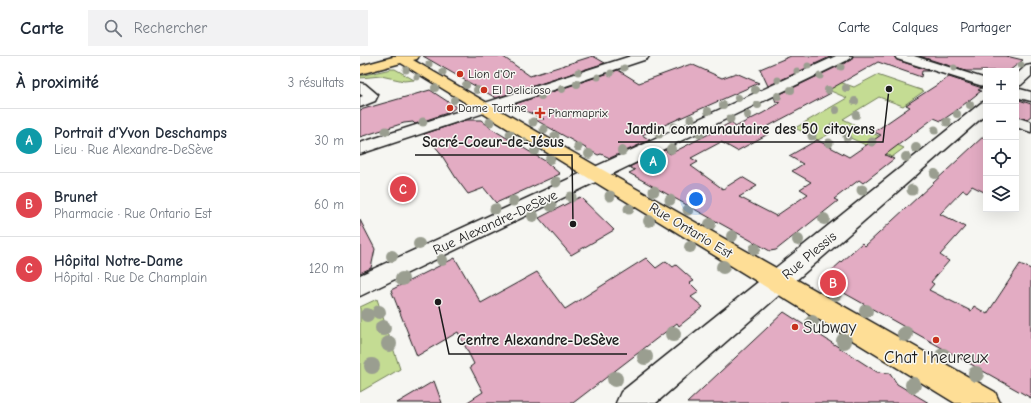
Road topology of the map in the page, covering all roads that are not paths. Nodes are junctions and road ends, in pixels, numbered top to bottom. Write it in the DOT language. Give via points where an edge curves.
graph roads {
  1 [pos="643,56"];
  2 [pos="846,56"];
  3 [pos="901,56"];
  4 [pos="405,57"];
  5 [pos="1030,71"];
  6 [pos="360,80"];
  7 [pos="1019,80"];
  8 [pos="983,81"];
  9 [pos="1019,93"];
  10 [pos="1031,97"];
  11 [pos="360,103"];
  12 [pos="487,107"];
  13 [pos="983,111"];
  14 [pos="1019,123"];
  15 [pos="1031,127"];
  16 [pos="360,149"];
  17 [pos="596,174"];
  18 [pos="778,281"];
  19 [pos="360,286"];
  20 [pos="632,403"];
  21 [pos="984,403"];
  1 -- 12 [label="street"];
  2 -- 17 [label="street, Rue Alexandre-DeSève"];
  3 -- 8 [label="street"];
  4 -- 6 [label="main road"];
  4 -- 12 [label="main road, Rue Ontario Est"];
  5 -- 7 [label="street"];
  6 -- 11 [label="street" via="371,95"];
  9 -- 10 [label="street"];
  12 -- 16 [label="street"];
  12 -- 17 [label="main road, Rue Ontario Est"];
  13 -- 18 [label="street, Rue Plessis"];
  14 -- 15 [label="street"];
  17 -- 18 [label="main road, Rue Ontario Est"];
  17 -- 19 [label="street, Rue Alexandre-DeSève"];
  18 -- 20 [label="street, Rue Plessis"];
  18 -- 21 [label="main road, Rue Ontario Est"];
}
